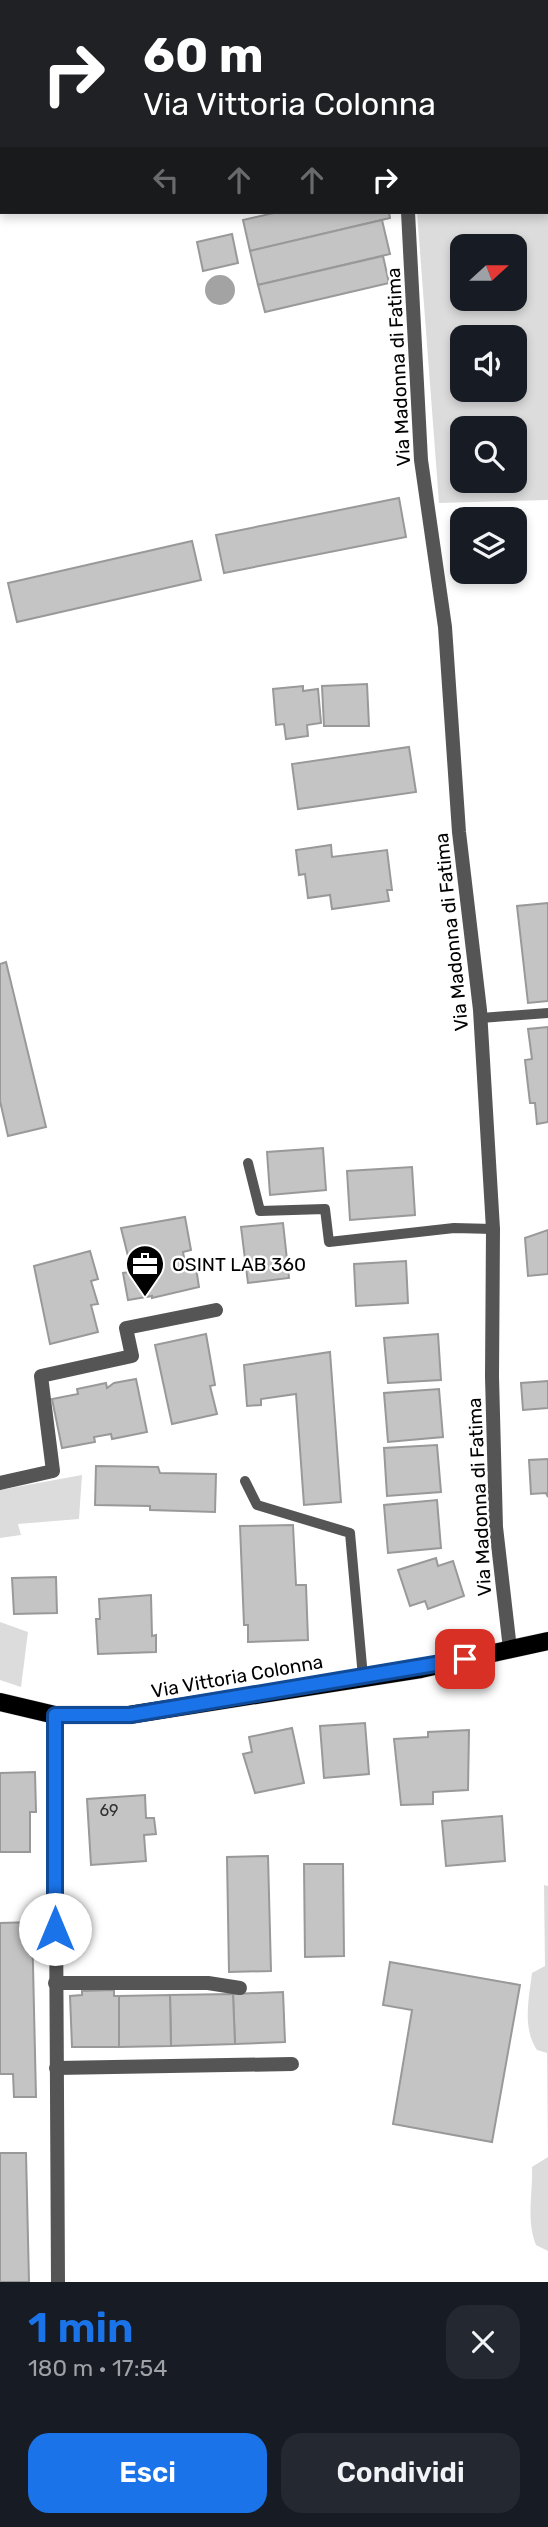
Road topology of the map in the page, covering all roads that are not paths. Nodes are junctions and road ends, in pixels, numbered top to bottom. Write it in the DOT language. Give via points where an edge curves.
graph roads {
  1 [pos="408,214"];
  2 [pos="548,1013"];
  3 [pos="481,1018"];
  4 [pos="248,1163"];
  5 [pos="493,1229"];
  6 [pos="216,1310"];
  7 [pos="245,1481"];
  8 [pos="0,1483"];
  9 [pos="548,1641"];
  10 [pos="510,1649"];
  11 [pos="363,1677"];
  12 [pos="0,1702"];
  13 [pos="55,1715"];
  14 [pos="55,1983"];
  15 [pos="240,1988"];
  16 [pos="292,2063"];
  17 [pos="56,2068"];
  18 [pos="58,2282"];
  1 -- 3 [label="street, Via Madonna di Fatima" via="421,460 445,627 459,832"];
  2 -- 3 [label="lane"];
  3 -- 5 [label="street, Via Madonna di Fatima"];
  4 -- 5 [label="lane" via="260,1210 325,1209 329,1242 454,1228"];
  5 -- 10 [label="street, Via Madonna di Fatima" via="496,1527"];
  6 -- 8 [label="street" via="126,1328 132,1356 41,1376 53,1471"];
  7 -- 11 [label="lane" via="257,1504 350,1533"];
  9 -- 10 [label="main road, Via Vittoria Colonna"];
  10 -- 11 [label="main road, Via Vittoria Colonna"];
  11 -- 13 [label="main road, Via Vittoria Colonna" via="130,1715"];
  12 -- 13 [label="main road, Via Vittoria Colonna"];
  13 -- 14 [label="street"];
  14 -- 15 [label="street" via="208,1983"];
  14 -- 17 [label="street"];
  16 -- 17 [label="street"];
  17 -- 18 [label="street"];
}
